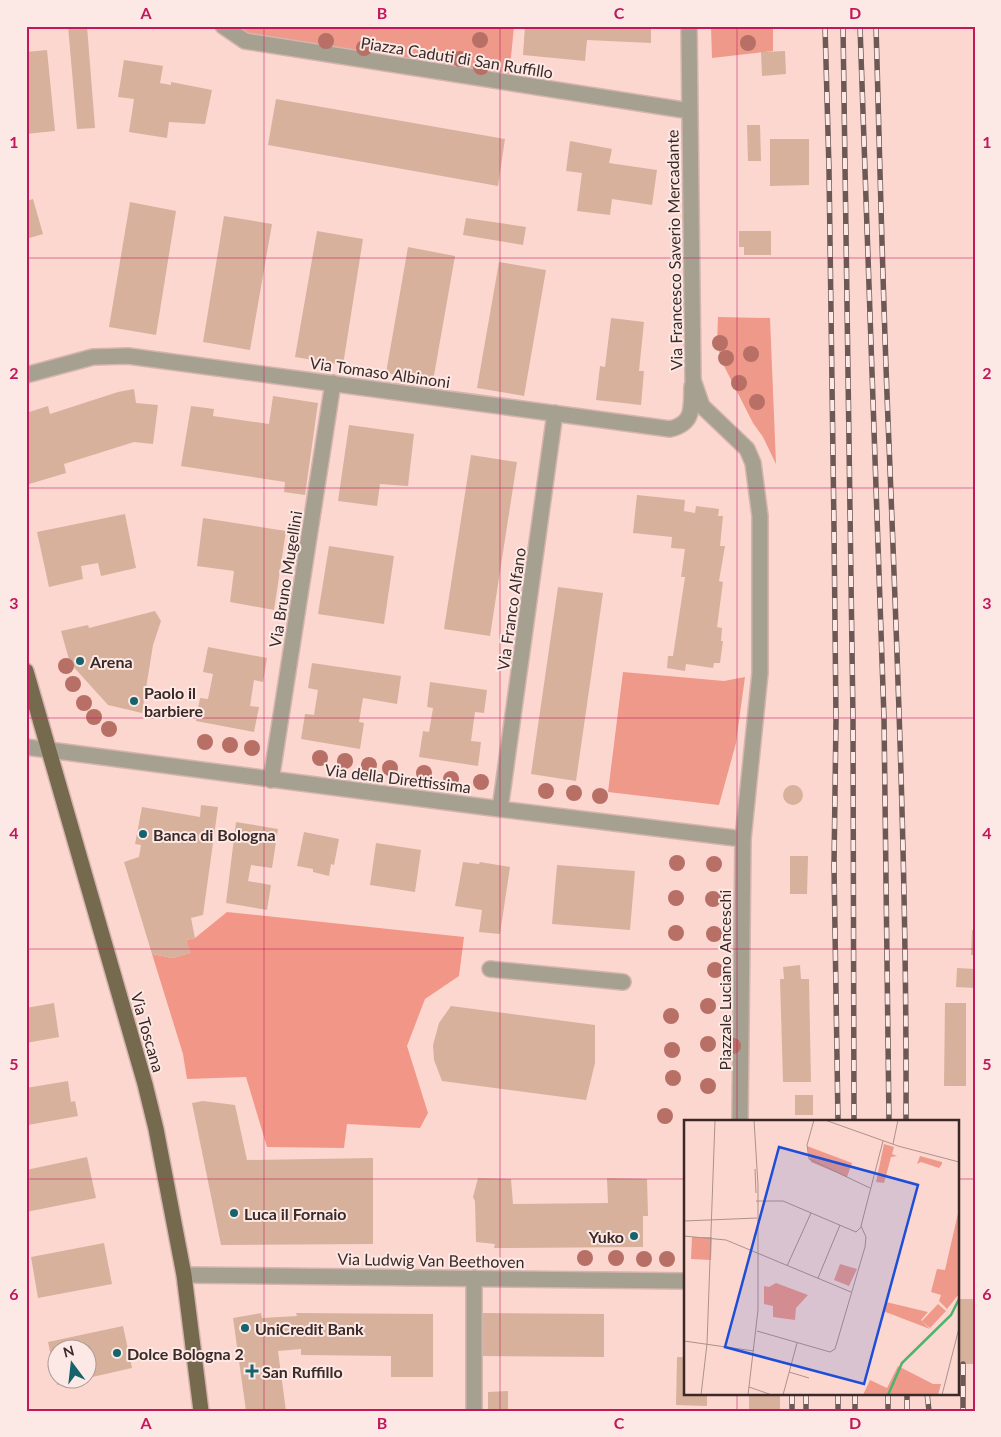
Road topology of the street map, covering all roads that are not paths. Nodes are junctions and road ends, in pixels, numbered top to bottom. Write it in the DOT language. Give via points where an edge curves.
graph roads {
  1 [pos="222,26"];
  2 [pos="689,26"];
  3 [pos="690,112"];
  4 [pos="26,375"];
  5 [pos="693,380"];
  6 [pos="333,383"];
  7 [pos="555,413"];
  8 [pos="26,671"];
  9 [pos="26,747"];
  10 [pos="49,749"];
  11 [pos="271,780"];
  12 [pos="500,809"];
  13 [pos="743,838"];
  14 [pos="490,969"];
  15 [pos="623,982"];
  16 [pos="740,1120"];
  17 [pos="184,1275"];
  18 [pos="474,1278"];
  19 [pos="681,1281"];
  20 [pos="201,1411"];
  21 [pos="474,1411"];
  1 -- 3 [label="street, Piazza Caduti di San Ruffillo" via="245,41"];
  2 -- 3 [label="street, Via Francesco Saverio Mercadante"];
  3 -- 5 [label="street, Via Francesco Saverio Mercadante"];
  4 -- 6 [label="street, Via Tomaso Albinoni" via="93,357 128,356"];
  5 -- 7 [label="street, Via Tomaso Albinoni" via="690,414 679,427 670,429"];
  5 -- 13 [label="street, Via Francesco Saverio Mercadante" via="702,406 747,448 753,463 760,516 760,673"];
  6 -- 7 [label="street, Via Tomaso Albinoni"];
  6 -- 11 [label="street, Via Bruno Mugellini"];
  7 -- 12 [label="street, Via Franco Alfano"];
  8 -- 10 [label="main road, Via Toscana"];
  9 -- 10 [label="street, Via della Direttissima"];
  10 -- 11 [label="street, Via della Direttissima"];
  10 -- 17 [label="main road, Via Toscana" via="145,1084"];
  11 -- 12 [label="street, Via della Direttissima"];
  12 -- 13 [label="street, Via della Direttissima"];
  13 -- 16 [label="street, Piazzale Luciano Anceschi"];
  14 -- 15 [label="street"];
  17 -- 18 [label="street, Via Ludwig Van Beethoven"];
  17 -- 20 [label="main road, Via Toscana"];
  18 -- 19 [label="street, Via Ludwig Van Beethoven"];
  18 -- 21 [label="street"];
}
